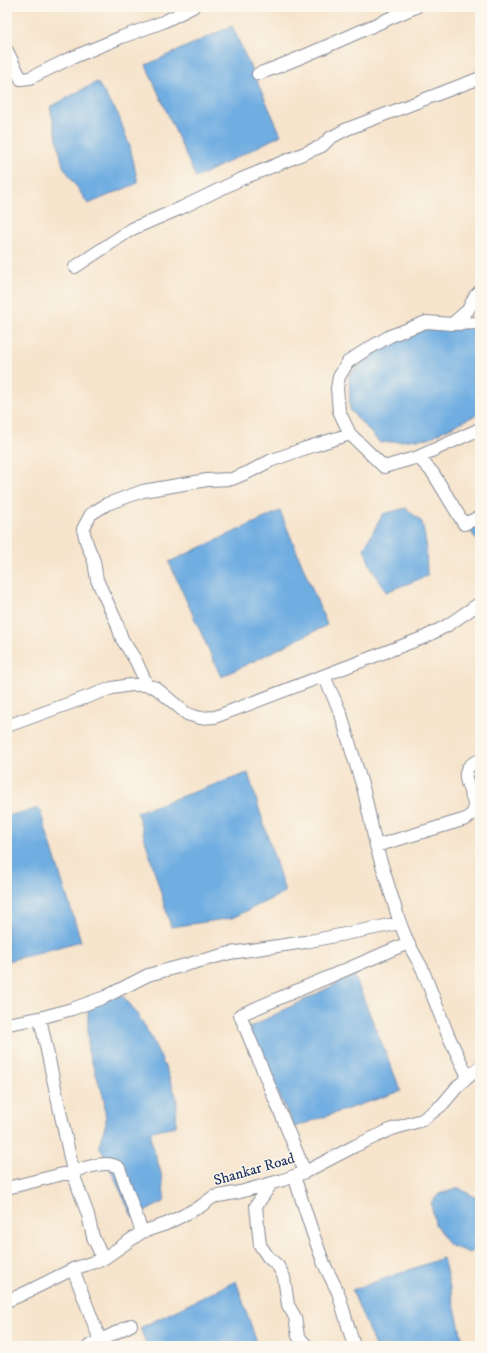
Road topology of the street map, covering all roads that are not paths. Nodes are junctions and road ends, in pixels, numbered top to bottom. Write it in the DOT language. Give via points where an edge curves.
graph roads {
  1 [pos="193,7"];
  2 [pos="416,7"];
  3 [pos="7,51"];
  4 [pos="258,74"];
  5 [pos="480,78"];
  6 [pos="75,267"];
  7 [pos="480,292"];
  8 [pos="480,323"];
  9 [pos="452,324"];
  10 [pos="480,429"];
  11 [pos="350,434"];
  12 [pos="418,456"];
  13 [pos="480,517"];
  14 [pos="480,603"];
  15 [pos="324,676"];
  16 [pos="147,685"];
  17 [pos="7,726"];
  18 [pos="480,760"];
  19 [pos="376,846"];
  20 [pos="400,923"];
  21 [pos="408,943"];
  22 [pos="40,1018"];
  23 [pos="7,1024"];
  24 [pos="480,1067"];
  25 [pos="468,1077"];
  26 [pos="73,1174"];
  27 [pos="299,1174"];
  28 [pos="271,1184"];
  29 [pos="7,1188"];
  30 [pos="142,1232"];
  31 [pos="104,1259"];
  32 [pos="73,1269"];
  33 [pos="7,1301"];
  34 [pos="131,1325"];
  35 [pos="100,1340"];
  36 [pos="89,1346"];
  37 [pos="307,1346"];
  38 [pos="354,1346"];
  1 -- 3 [label="street" via="30,78 21,79"];
  2 -- 4 [label="street" via="295,61"];
  5 -- 6 [label="street" via="347,129 330,138 322,146 239,180 132,229"];
  7 -- 9 [label="street" via="468,310"];
  8 -- 9 [label="street"];
  9 -- 11 [label="street" via="426,322 390,336 348,362 339,378 337,388 339,411"];
  10 -- 12 [label="street"];
  11 -- 12 [label="street" via="384,467"];
  11 -- 16 [label="street" via="270,461 232,479 207,480 143,491 107,504 91,514 83,529 94,561 97,580 122,639"];
  12 -- 13 [label="street" via="433,474 464,524"];
  14 -- 15 [label="street" via="448,626 425,638"];
  15 -- 16 [label="street" via="215,717 200,718 187,714 156,688"];
  15 -- 19 [label="street" via="341,714 360,777"];
  16 -- 17 [label="street" via="112,688"];
  18 -- 19 [label="street" via="472,762 466,774 474,805 471,815"];
  19 -- 20 [label="street"];
  20 -- 21 [label="street"];
  20 -- 22 [label="street" via="305,942 230,953 148,976 72,1010"];
  21 -- 25 [label="street" via="422,968 448,1035"];
  21 -- 27 [label="street" via="240,1015"];
  22 -- 23 [label="street"];
  22 -- 26 [label="street"];
  24 -- 25 [label="street, Shankar Road"];
  25 -- 27 [label="street, Shankar Road" via="442,1105 422,1120 392,1129"];
  26 -- 29 [label="street" via="63,1174"];
  26 -- 30 [label="street" via="106,1163 119,1168"];
  26 -- 31 [label="street" via="93,1237"];
  27 -- 28 [label="street, Shankar Road"];
  27 -- 38 [label="street" via="317,1246 338,1292"];
  28 -- 30 [label="street, Shankar Road" via="213,1197 166,1224"];
  28 -- 37 [label="street" via="256,1206 260,1245 284,1277 288,1305 295,1317 298,1336"];
  30 -- 31 [label="street, Shankar Road"];
  31 -- 32 [label="street, Shankar Road"];
  32 -- 33 [label="street, Shankar Road"];
  32 -- 35 [label="street"];
  34 -- 35 [label="street"];
  35 -- 36 [label="street"];
}
